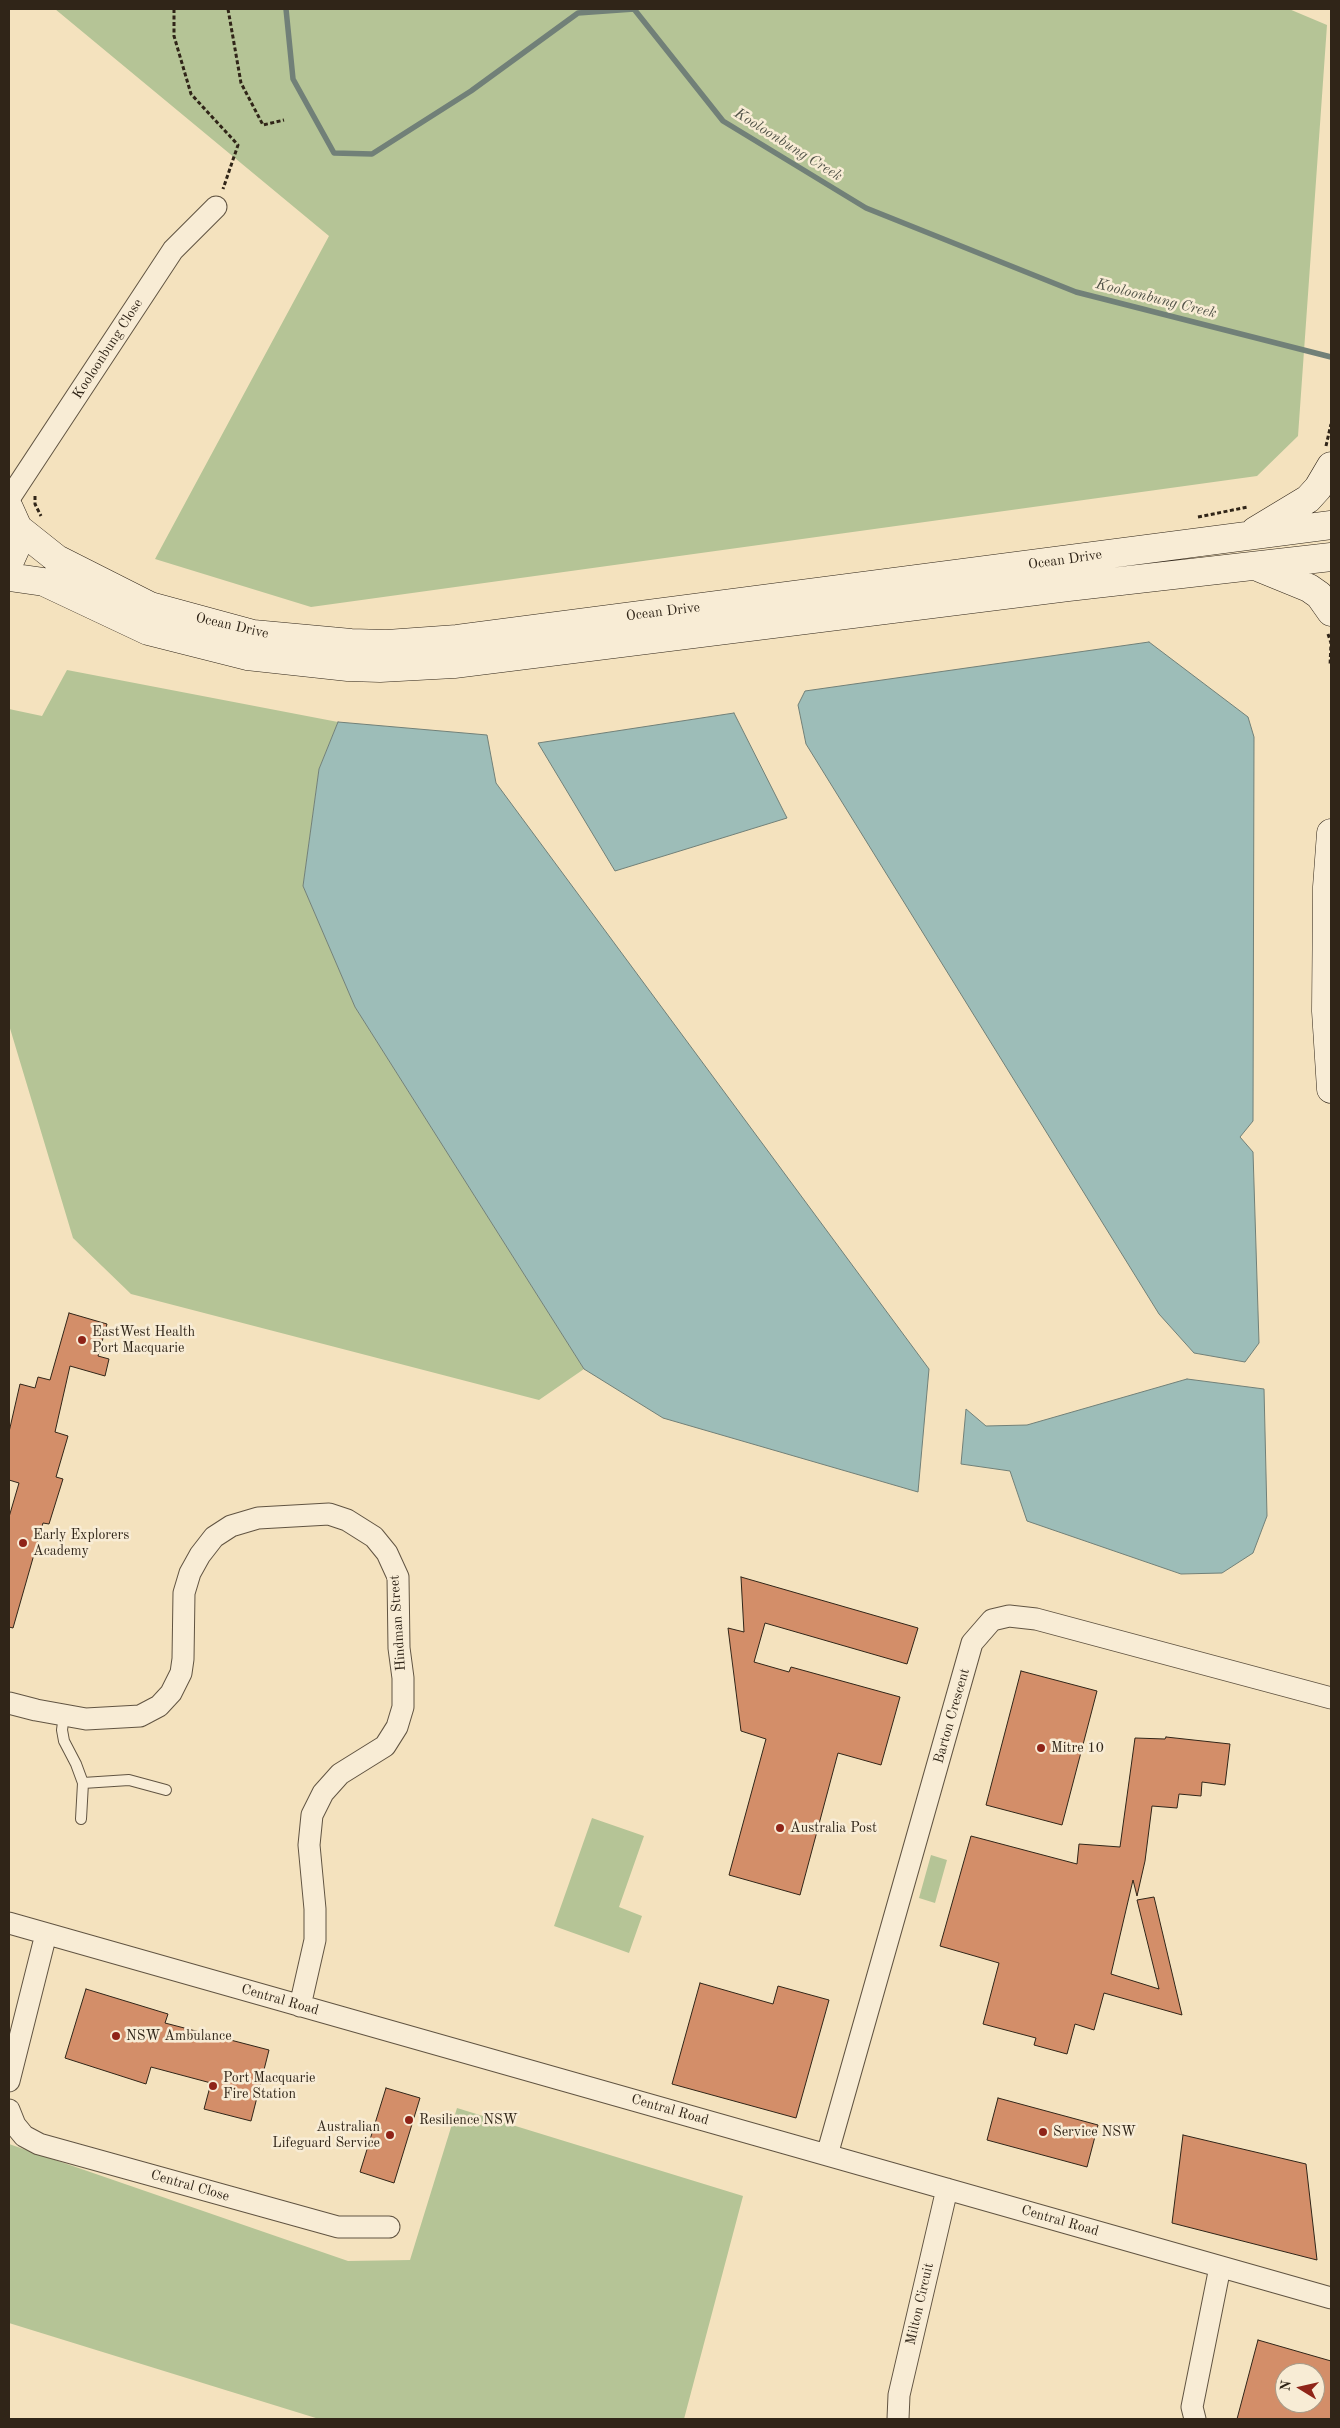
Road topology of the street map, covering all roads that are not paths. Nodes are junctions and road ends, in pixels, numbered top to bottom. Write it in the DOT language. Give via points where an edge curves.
graph roads {
  1 [pos="216,207"];
  2 [pos="1328,457"];
  3 [pos="9,499"];
  4 [pos="13,518"];
  5 [pos="1331,525"];
  6 [pos="1248,536"];
  7 [pos="1331,557"];
  8 [pos="9,563"];
  9 [pos="1256,567"];
  10 [pos="9,577"];
  11 [pos="1331,612"];
  12 [pos="1331,833"];
  13 [pos="1331,1089"];
  14 [pos="1331,1698"];
  15 [pos="9,1702"];
  16 [pos="64,1715"];
  17 [pos="83,1783"];
  18 [pos="166,1790"];
  19 [pos="81,1819"];
  20 [pos="9,1923"];
  21 [pos="46,1934"];
  22 [pos="300,2006"];
  23 [pos="9,2081"];
  24 [pos="9,2110"];
  25 [pos="827,2155"];
  26 [pos="947,2189"];
  27 [pos="389,2227"];
  28 [pos="1220,2267"];
  29 [pos="1331,2298"];
  30 [pos="898,2419"];
  31 [pos="1195,2419"];
  1 -- 3 [label="street, Kooloonbung Close" via="172,250"];
  2 -- 6 [label="main road" via="1318,488 1308,498"];
  4 -- 6 [label="main road, Ocean Drive" via="57,559 150,606 253,634 387,644 457,639"];
  4 -- 8 [label="main road" via="18,543"];
  5 -- 6 [label="main road, Ocean Drive"];
  7 -- 9 [label="main road, Ocean Drive"];
  9 -- 10 [label="main road, Ocean Drive" via="1048,589 464,663 380,668 348,668 247,656 148,631 44,582"];
  9 -- 11 [label="main road" via="1308,588 1319,595"];
  12 -- 13 [label="main road" via="1326,1011"];
  14 -- 25 [label="street, Barton Crescent" via="1036,1619 1009,1616 992,1620 972,1643"];
  15 -- 16 [label="street, Hindman Street"];
  16 -- 17 [label="lane" via="64,1741"];
  16 -- 22 [label="street, Hindman Street" via="119,1719 140,1716 160,1706 181,1673 184,1593 190,1573 214,1537 231,1526 258,1518 329,1514 348,1520 374,1536 388,1553 398,1576 403,1707 397,1726 385,1746 340,1774 323,1793 312,1815 309,1845 315,1940"];
  17 -- 18 [label="lane" via="129,1780"];
  17 -- 19 [label="lane"];
  20 -- 21 [label="street, Central Road"];
  21 -- 22 [label="street, Central Road"];
  21 -- 23 [label="street"];
  22 -- 25 [label="street, Central Road"];
  24 -- 27 [label="street, Central Close" via="24,2136 39,2144 338,2228"];
  25 -- 26 [label="street, Central Road"];
  26 -- 28 [label="street, Central Road"];
  26 -- 30 [label="street, Milton Circuit" via="899,2395"];
  28 -- 29 [label="street, Central Road"];
  28 -- 31 [label="street" via="1192,2407"];
}
